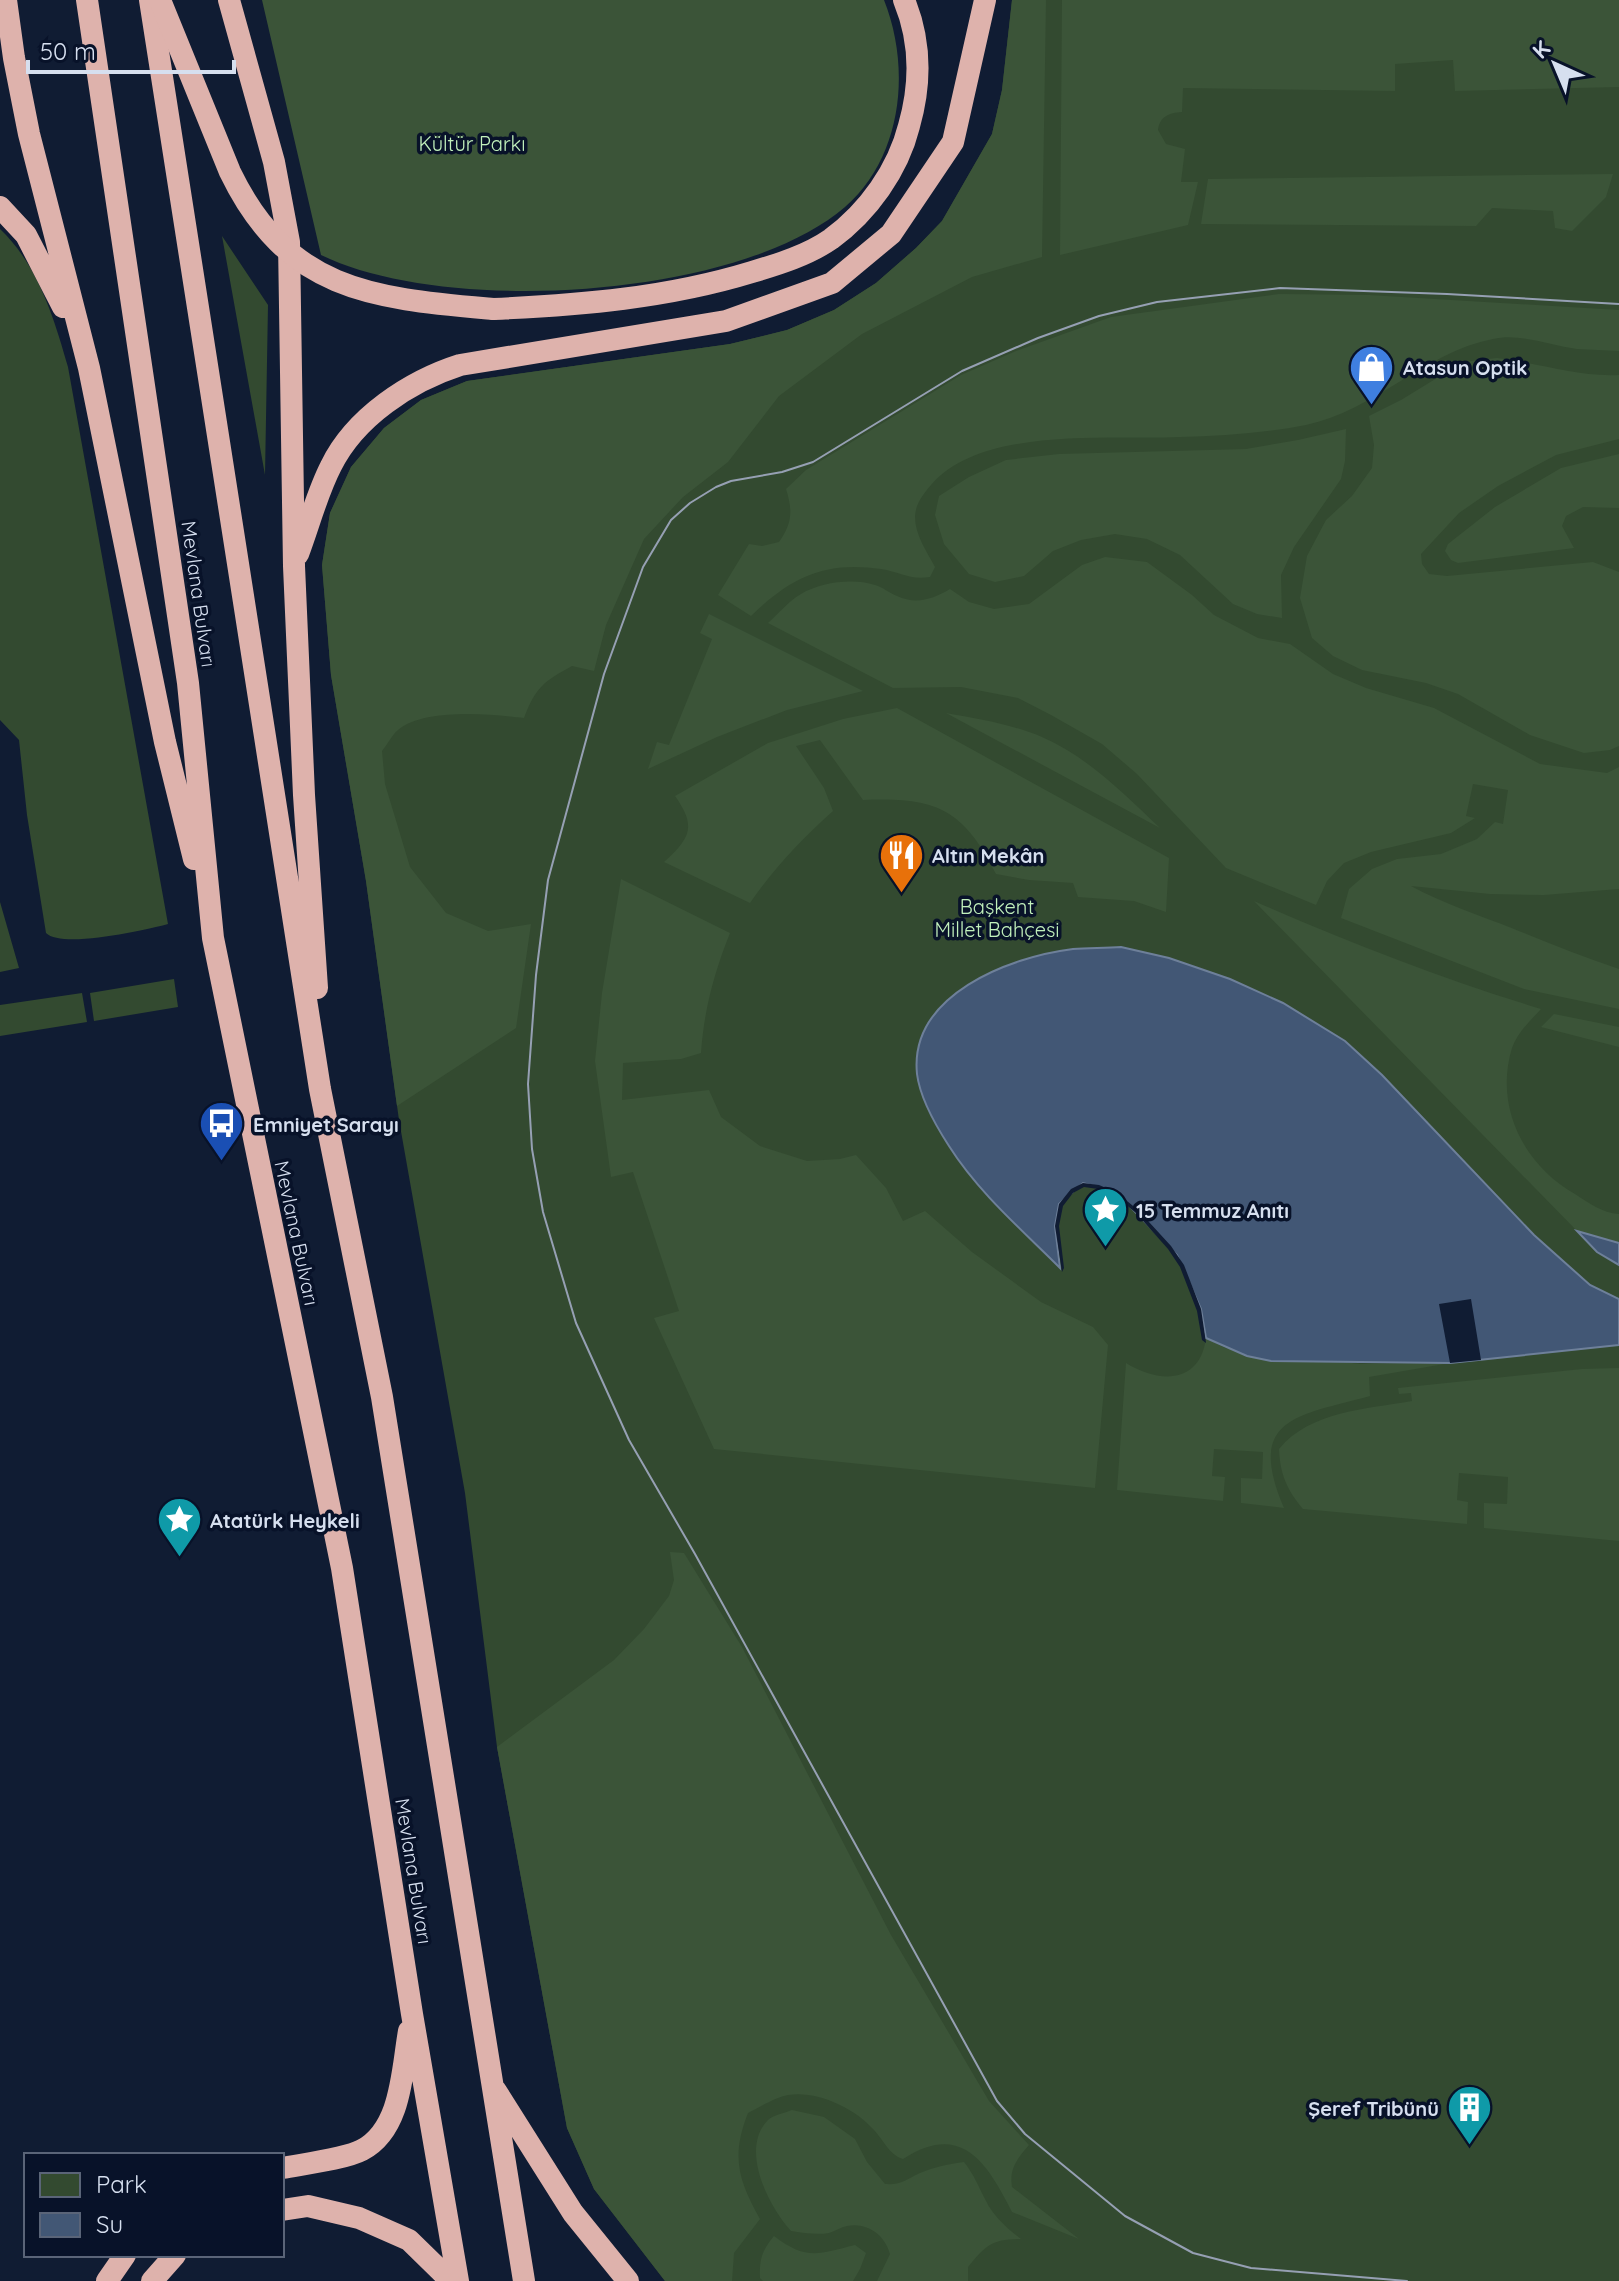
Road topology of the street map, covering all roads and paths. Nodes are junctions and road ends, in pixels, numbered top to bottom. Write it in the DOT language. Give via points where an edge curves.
graph roads {
  1 [pos="6,0"];
  2 [pos="87,0"];
  3 [pos="150,0"];
  4 [pos="160,0"];
  5 [pos="229,0"];
  6 [pos="904,0"];
  7 [pos="985,0"];
  8 [pos="0,207"];
  9 [pos="89,368"];
  10 [pos="294,566"];
  11 [pos="213,938"];
  12 [pos="320,1089"];
  13 [pos="412,2014"];
  14 [pos="491,2083"];
  15 [pos="284,2168"];
  16 [pos="284,2210"];
  17 [pos="124,2257"];
  18 [pos="173,2257"];
  19 [pos="107,2281"];
  20 [pos="152,2281"];
  21 [pos="451,2281"];
  22 [pos="458,2281"];
  23 [pos="524,2281"];
  24 [pos="628,2281"];
  1 -- 9 [label="highway" via="29,134"];
  2 -- 11 [label="highway, Mevlana Bulvarı" via="188,683"];
  3 -- 12 [label="highway"];
  4 -- 6 [label="highway, bridge" via="235,183 277,243 326,277 363,292 493,309 678,292 772,266 831,239 890,174 908,132 918,63"];
  5 -- 10 [label="highway" via="274,162 289,242"];
  7 -- 10 [label="highway" via="953,142 891,234 832,283 726,321 436,372 356,428 331,465"];
  8 -- 9 [label="highway" via="42,263"];
  9 -- 11 [label="highway" via="162,727"];
  10 -- 12 [label="highway"];
  11 -- 13 [label="highway, Mevlana Bulvarı" via="342,1568"];
  12 -- 14 [label="highway" via="382,1397"];
  13 -- 15 [label="highway" via="396,2103 378,2139 361,2151"];
  13 -- 22 [label="highway, Mevlana Bulvarı"];
  14 -- 23 [label="highway"];
  14 -- 24 [label="highway" via="573,2213"];
  16 -- 21 [label="highway" via="308,2206 359,2218 409,2240"];
  17 -- 19 [label="highway"];
  18 -- 20 [label="highway"];
}
